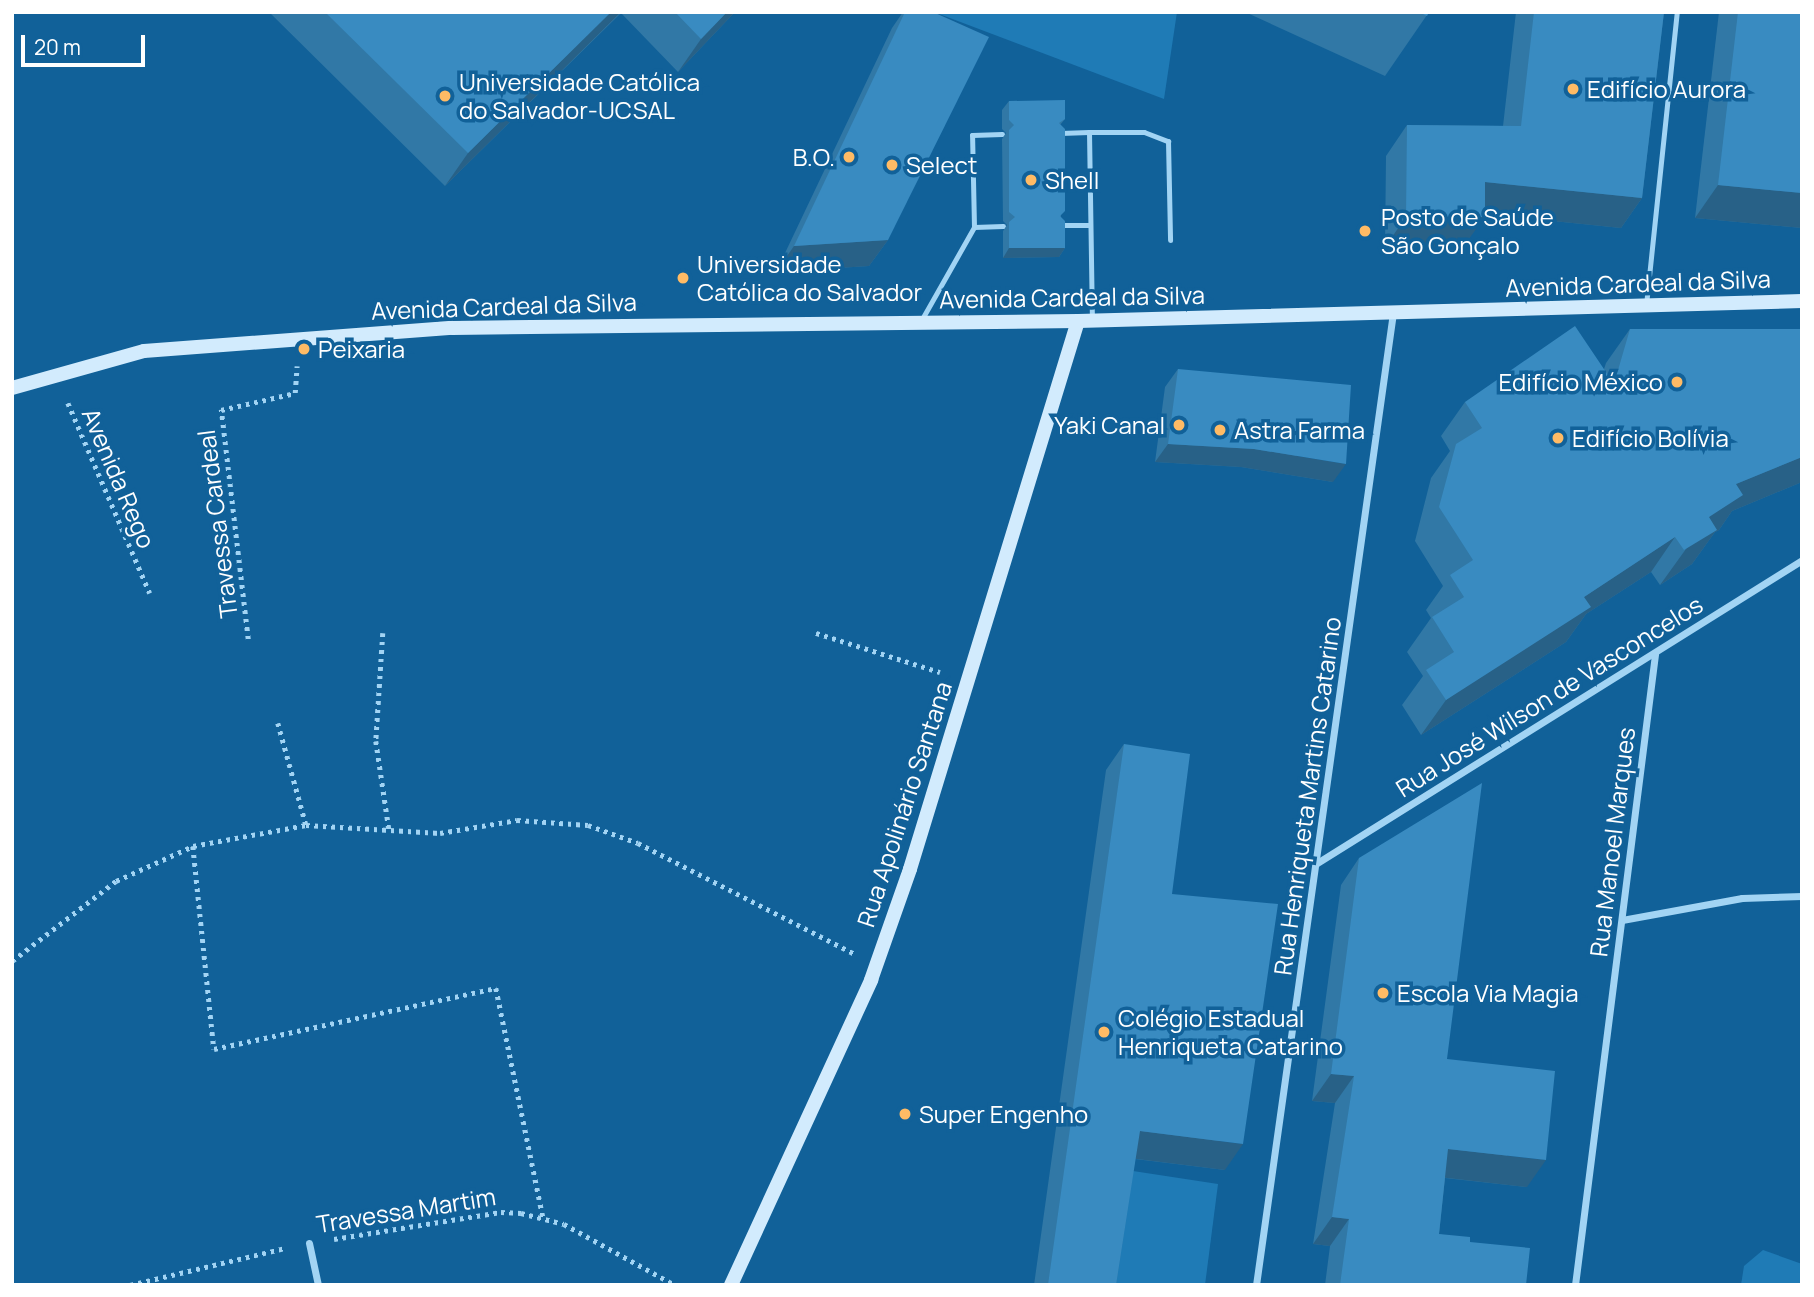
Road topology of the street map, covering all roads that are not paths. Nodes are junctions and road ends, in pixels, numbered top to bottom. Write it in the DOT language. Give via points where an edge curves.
graph roads {
  1 [pos="1677,12"];
  2 [pos="1089,132"];
  3 [pos="1058,133"];
  4 [pos="1002,134"];
  5 [pos="1059,225"];
  6 [pos="1090,225"];
  7 [pos="1003,226"];
  8 [pos="974,227"];
  9 [pos="1170,240"];
  10 [pos="1802,301"];
  11 [pos="1646,306"];
  12 [pos="1393,313"];
  13 [pos="1085,321"];
  14 [pos="920,322"];
  15 [pos="12,388"];
  16 [pos="1802,560"];
  17 [pos="1655,654"];
  18 [pos="1317,863"];
  19 [pos="1802,896"];
  20 [pos="1622,920"];
  21 [pos="309,1243"];
  22 [pos="318,1285"];
  23 [pos="731,1285"];
  24 [pos="1256,1285"];
  25 [pos="1575,1285"];
  1 -- 11 [label="lane"];
  2 -- 3 [label="lane"];
  2 -- 6 [label="lane"];
  2 -- 9 [label="lane" via="1144,132 1168,141"];
  4 -- 8 [label="lane" via="972,135"];
  5 -- 6 [label="lane"];
  6 -- 13 [label="lane"];
  7 -- 8 [label="lane"];
  8 -- 14 [label="lane"];
  10 -- 11 [label="main road, Avenida Cardeal da Silva"];
  11 -- 12 [label="main road, Avenida Cardeal da Silva"];
  12 -- 13 [label="main road, Avenida Cardeal da Silva"];
  12 -- 18 [label="street, Rua Henriqueta Martins Catarino"];
  13 -- 14 [label="main road, Avenida Cardeal da Silva"];
  13 -- 23 [label="main road, Rua Apolinário Santana" via="877,963"];
  14 -- 15 [label="main road, Avenida Cardeal da Silva" via="659,323 299,337 144,351"];
  16 -- 17 [label="street, Rua José Wilson de Vasconcelos"];
  17 -- 18 [label="street, Rua José Wilson de Vasconcelos"];
  17 -- 20 [label="street, Rua Manoel Marques"];
  18 -- 24 [label="street, Rua Henriqueta Martins Catarino"];
  19 -- 20 [label="street" via="1742,898"];
  20 -- 25 [label="street, Rua Manoel Marques"];
  21 -- 22 [label="street"];
}
